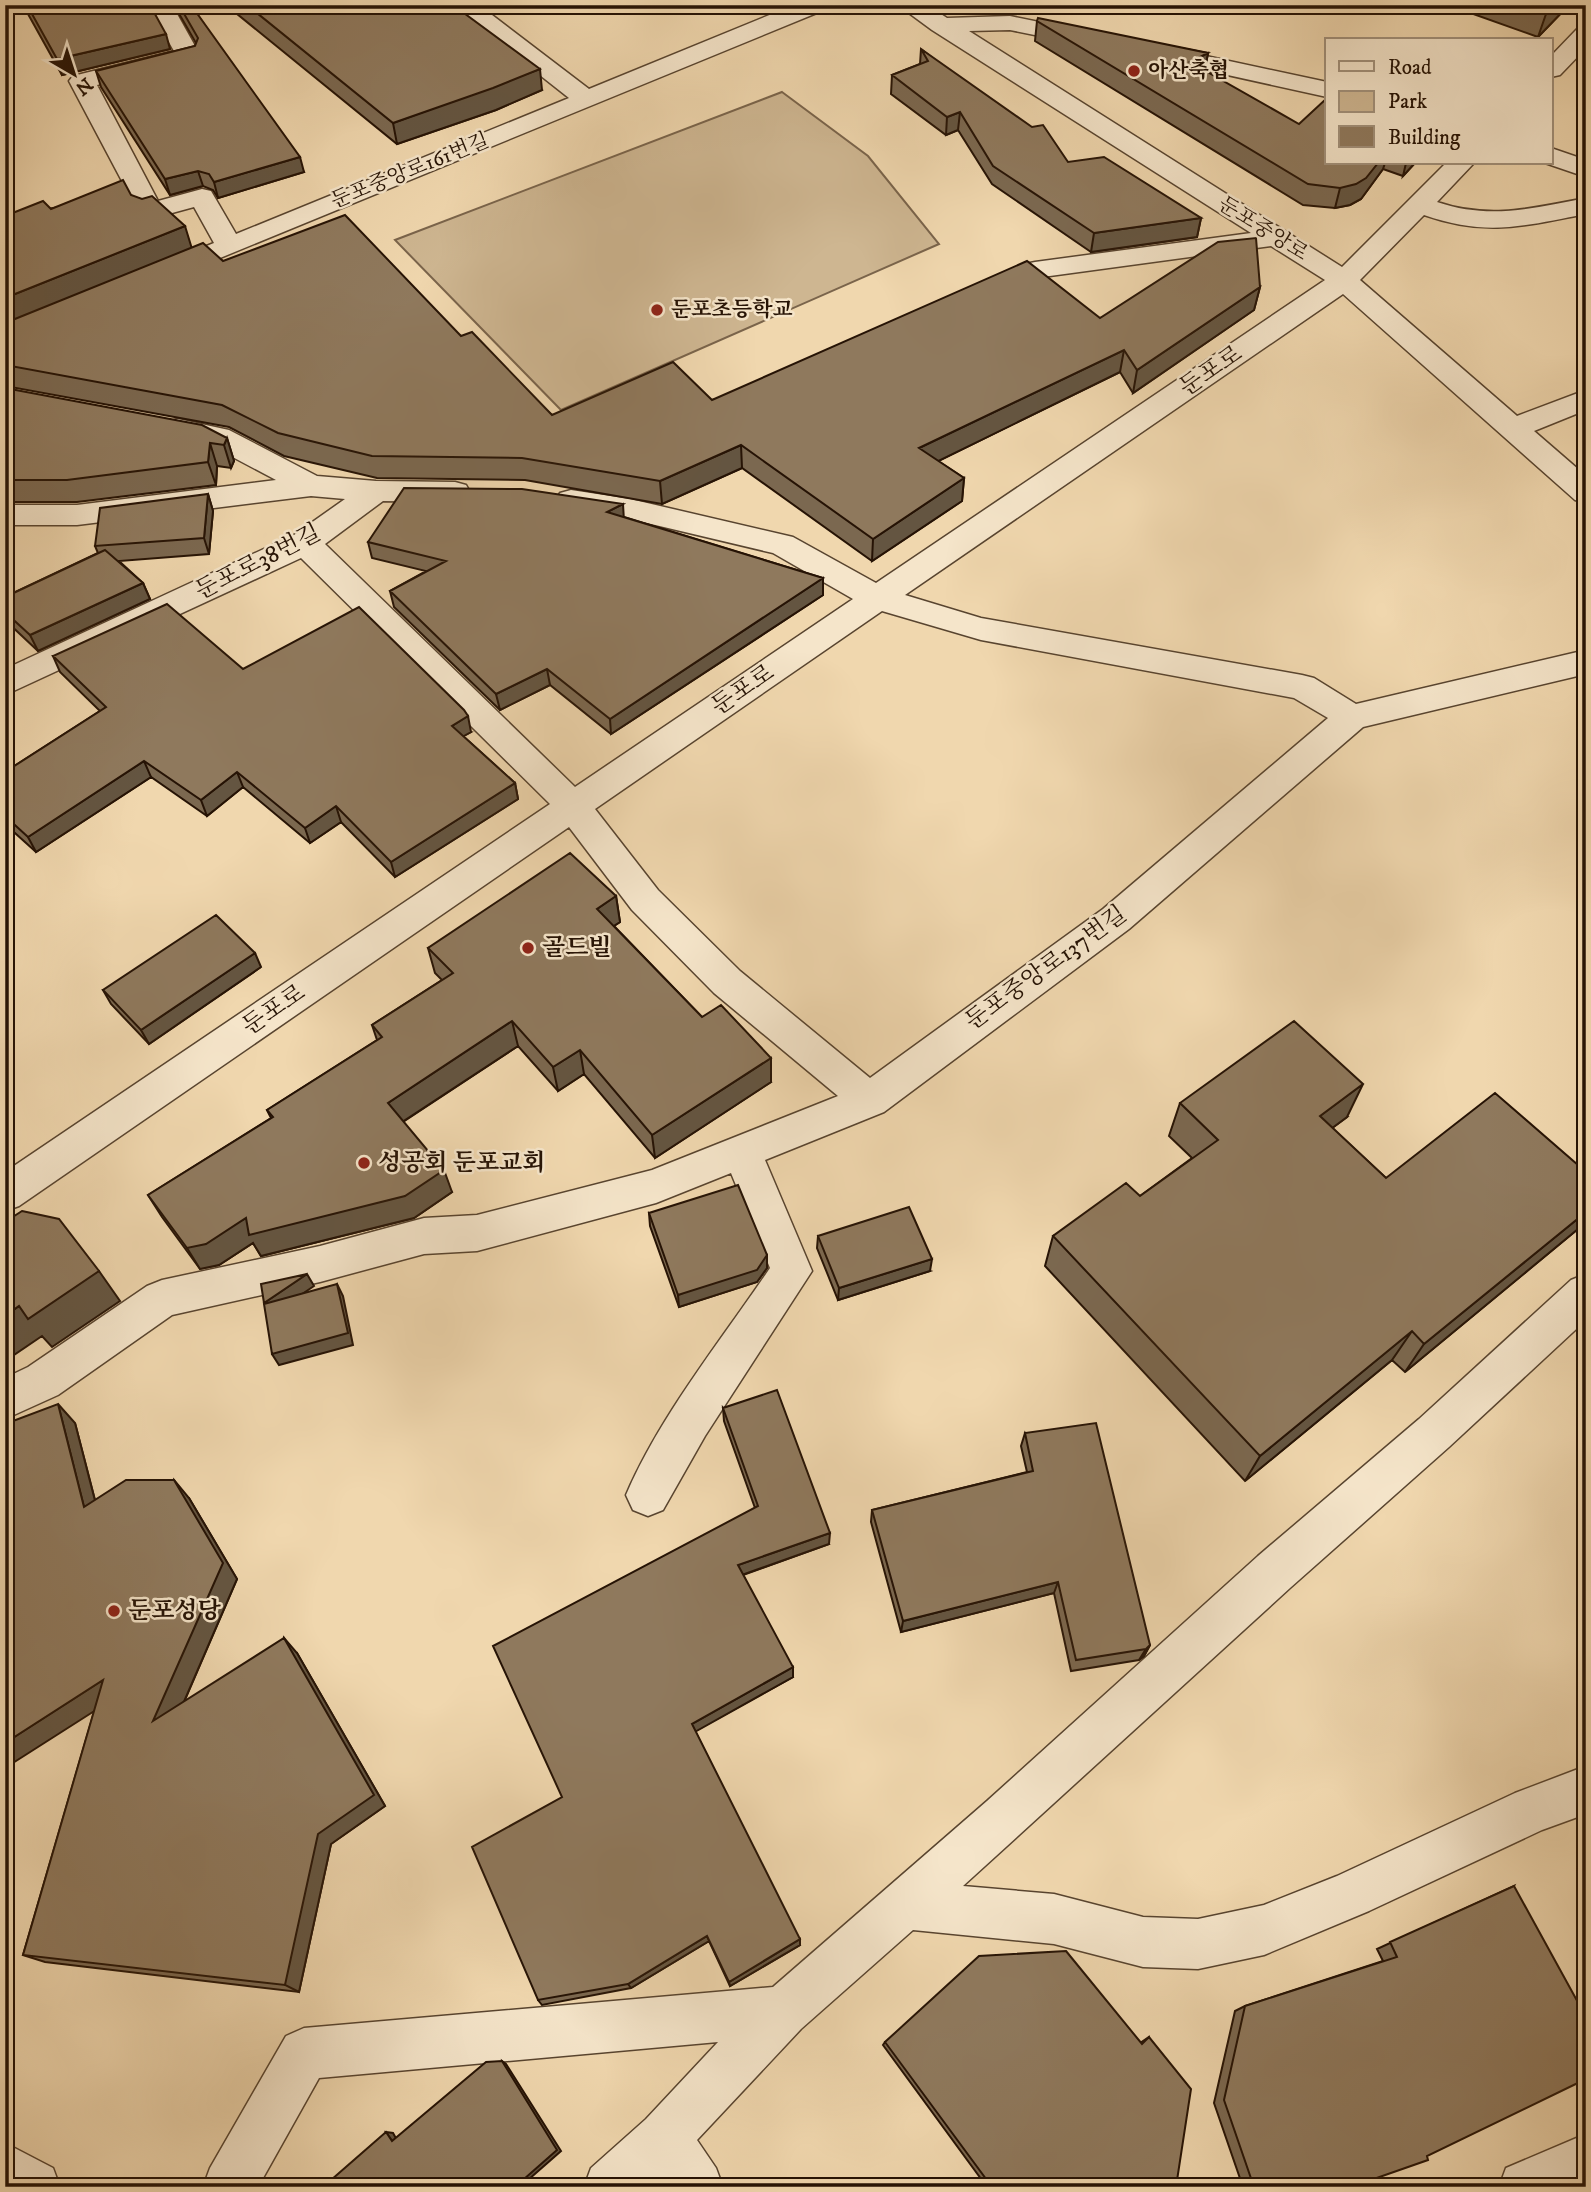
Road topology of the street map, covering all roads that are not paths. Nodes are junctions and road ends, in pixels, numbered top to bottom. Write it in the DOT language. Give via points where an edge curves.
graph roads {
  1 [pos="160,5"];
  2 [pos="463,5"];
  3 [pos="817,5"];
  4 [pos="910,5"];
  5 [pos="941,25"];
  6 [pos="1586,34"];
  7 [pos="1552,69"];
  8 [pos="1325,90"];
  9 [pos="585,98"];
  10 [pos="1552,156"];
  11 [pos="1460,164"];
  12 [pos="1586,169"];
  13 [pos="1419,205"];
  14 [pos="1586,206"];
  15 [pos="1276,237"];
  16 [pos="229,246"];
  17 [pos="1035,270"];
  18 [pos="1344,280"];
  19 [pos="142,282"];
  20 [pos="1586,399"];
  21 [pos="154,424"];
  22 [pos="1513,429"];
  23 [pos="311,486"];
  24 [pos="376,491"];
  25 [pos="484,493"];
  26 [pos="1586,493"];
  27 [pos="538,495"];
  28 [pos="5,515"];
  29 [pos="305,543"];
  30 [pos="877,598"];
  31 [pos="1586,662"];
  32 [pos="5,683"];
  33 [pos="1352,717"];
  34 [pos="573,806"];
  35 [pos="870,1100"];
  36 [pos="742,1152"];
  37 [pos="5,1194"];
  38 [pos="1586,1293"];
  39 [pos="5,1399"];
  40 [pos="648,1495"];
  41 [pos="1586,1790"];
  42 [pos="905,1905"];
  43 [pos="783,2011"];
  44 [pos="664,2137"];
  45 [pos="1586,2160"];
  46 [pos="5,2169"];
  47 [pos="34,2187"];
  48 [pos="229,2187"];
  49 [pos="610,2187"];
  50 [pos="697,2187"];
  51 [pos="1525,2187"];
  1 -- 16 [label="street" via="188,55 82,81 150,211 202,197"];
  2 -- 9 [label="street"];
  3 -- 9 [label="street, 둔포중앙로161번길"];
  4 -- 5 [label="street, 둔포중앙로"];
  5 -- 8 [label="street" via="1010,23"];
  5 -- 15 [label="street, 둔포중앙로"];
  6 -- 7 [label="street"];
  9 -- 16 [label="street, 둔포중앙로161번길"];
  10 -- 12 [label="street"];
  11 -- 13 [label="street, 둔포로"];
  13 -- 14 [label="street" via="1458,218 1506,221"];
  13 -- 18 [label="street, 둔포로"];
  15 -- 17 [label="street"];
  15 -- 18 [label="street, 둔포중앙로"];
  16 -- 19 [label="street, 둔포중앙로161번길"];
  18 -- 22 [label="street, 둔포중앙로"];
  18 -- 30 [label="street, 둔포로"];
  20 -- 22 [label="street"];
  21 -- 23 [label="street" via="218,438"];
  22 -- 26 [label="street, 둔포중앙로"];
  23 -- 24 [label="street"];
  23 -- 28 [label="street" via="77,514"];
  24 -- 25 [label="street"];
  24 -- 29 [label="street, 둔포로38번길"];
  27 -- 30 [label="street" via="629,509 782,545"];
  29 -- 32 [label="street, 둔포로38번길"];
  29 -- 34 [label="street"];
  30 -- 33 [label="street" via="981,629 1302,687"];
  30 -- 34 [label="street, 둔포로"];
  31 -- 33 [label="street, 둔포중앙로137번길"];
  33 -- 35 [label="street, 둔포중앙로137번길" via="1116,919"];
  34 -- 35 [label="street" via="645,900 727,982"];
  34 -- 37 [label="street, 둔포로"];
  35 -- 36 [label="street, 둔포중앙로137번길"];
  36 -- 39 [label="street, 둔포중앙로137번길" via="656,1186 477,1233 424,1236 162,1298 43,1381"];
  36 -- 40 [label="street" via="792,1271 690,1422"];
  38 -- 42 [label="street"];
  41 -- 42 [label="street" via="1264,1930 1198,1944 1143,1942 1054,1919"];
  42 -- 43 [label="street"];
  43 -- 44 [label="street"];
  43 -- 48 [label="street" via="304,2054"];
  44 -- 49 [label="street"];
  44 -- 50 [label="street"];
  45 -- 51 [label="street"];
  46 -- 47 [label="street"];
}
